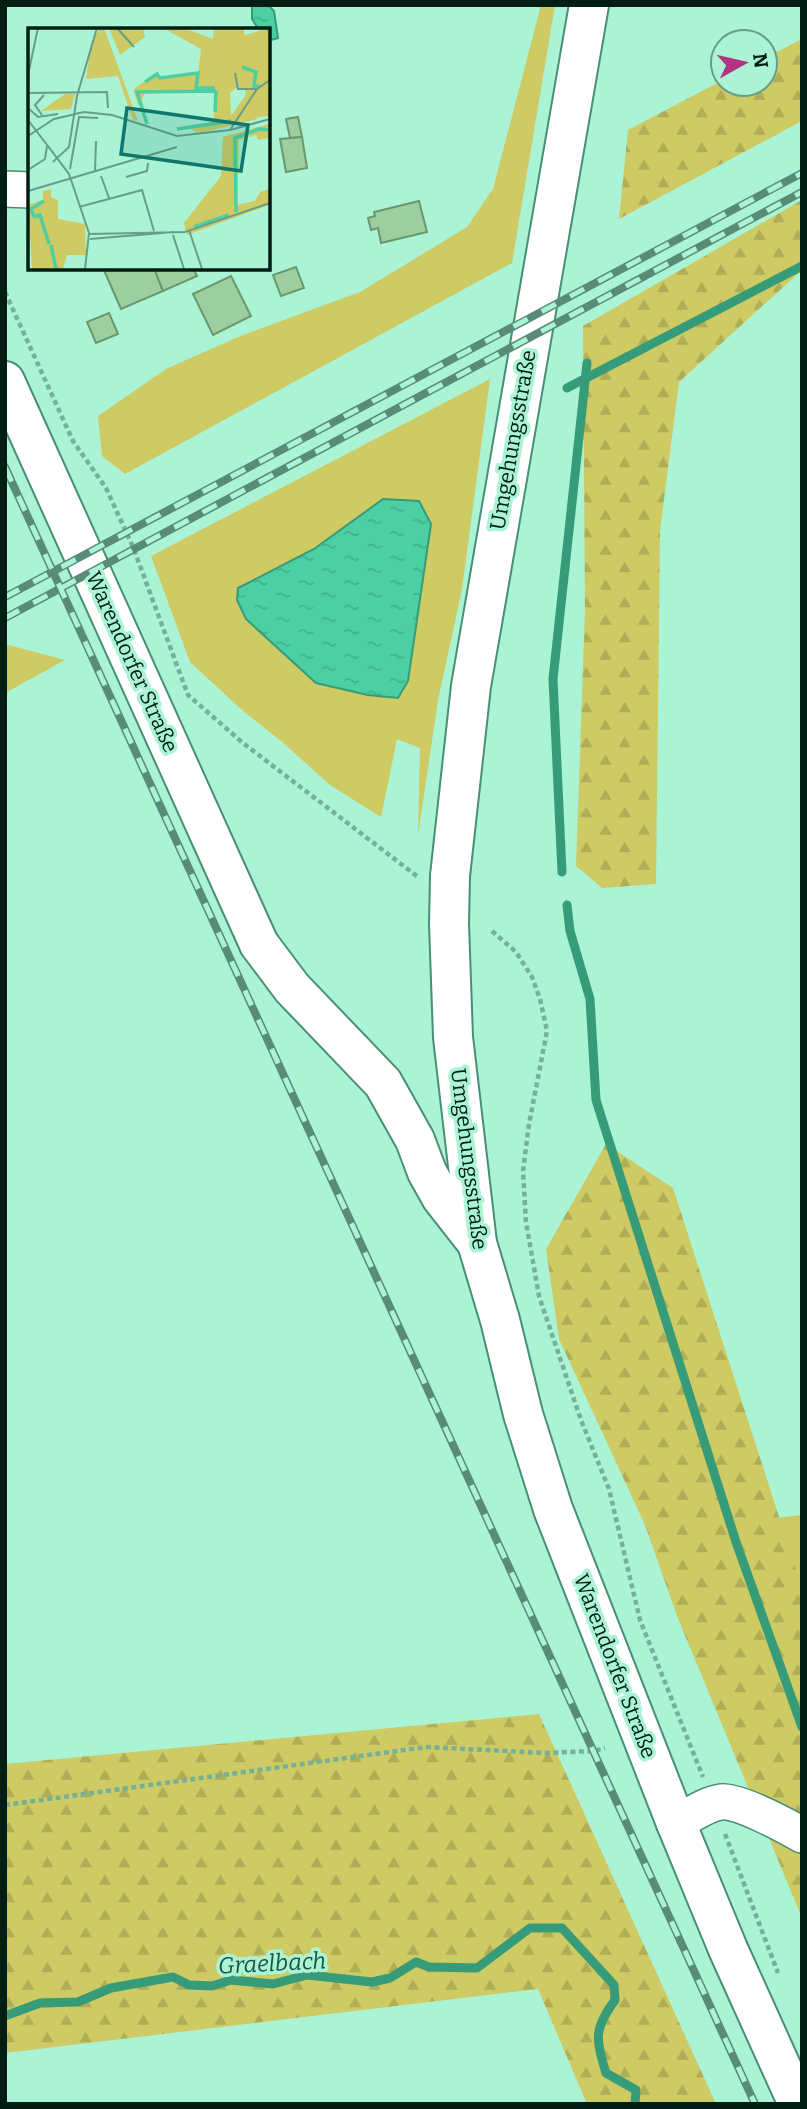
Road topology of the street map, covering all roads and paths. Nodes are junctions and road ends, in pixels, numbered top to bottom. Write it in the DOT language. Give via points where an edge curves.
graph roads {
  1 [pos="589,5"];
  2 [pos="5,188"];
  3 [pos="28,190"];
  4 [pos="5,292"];
  5 [pos="10,391"];
  6 [pos="434,877"];
  7 [pos="492,931"];
  8 [pos="477,1242"];
  9 [pos="553,1509"];
  10 [pos="605,1748"];
  11 [pos="714,1804"];
  12 [pos="5,1805"];
  13 [pos="676,1823"];
  14 [pos="796,1831"];
  15 [pos="782,1984"];
  16 [pos="798,2104"];
  1 -- 6 [label="main road, Umgehungsstraße"];
  2 -- 3 [label="lane"];
  4 -- 6 [label="path" via="73,441 106,488 133,547 188,695 243,743"];
  5 -- 8 [label="main road, Warendorfer Straße" via="259,944 292,988 383,1083 440,1196"];
  6 -- 8 [label="main road, Umgehungsstraße, bridge" via="449,924 453,1037"];
  7 -- 11 [label="path" via="516,952 532,977 547,1031 523,1171 539,1296 609,1489 640,1620"];
  8 -- 9 [label="main road, Umgehungsstraße"];
  9 -- 13 [label="main road, Warendorfer Straße"];
  10 -- 12 [label="path" via="545,1753 426,1748"];
  11 -- 13 [label="lane"];
  11 -- 14 [label="lane" via="726,1801"];
  11 -- 15 [label="path"];
  13 -- 16 [label="main road, Warendorfer Straße"];
}
